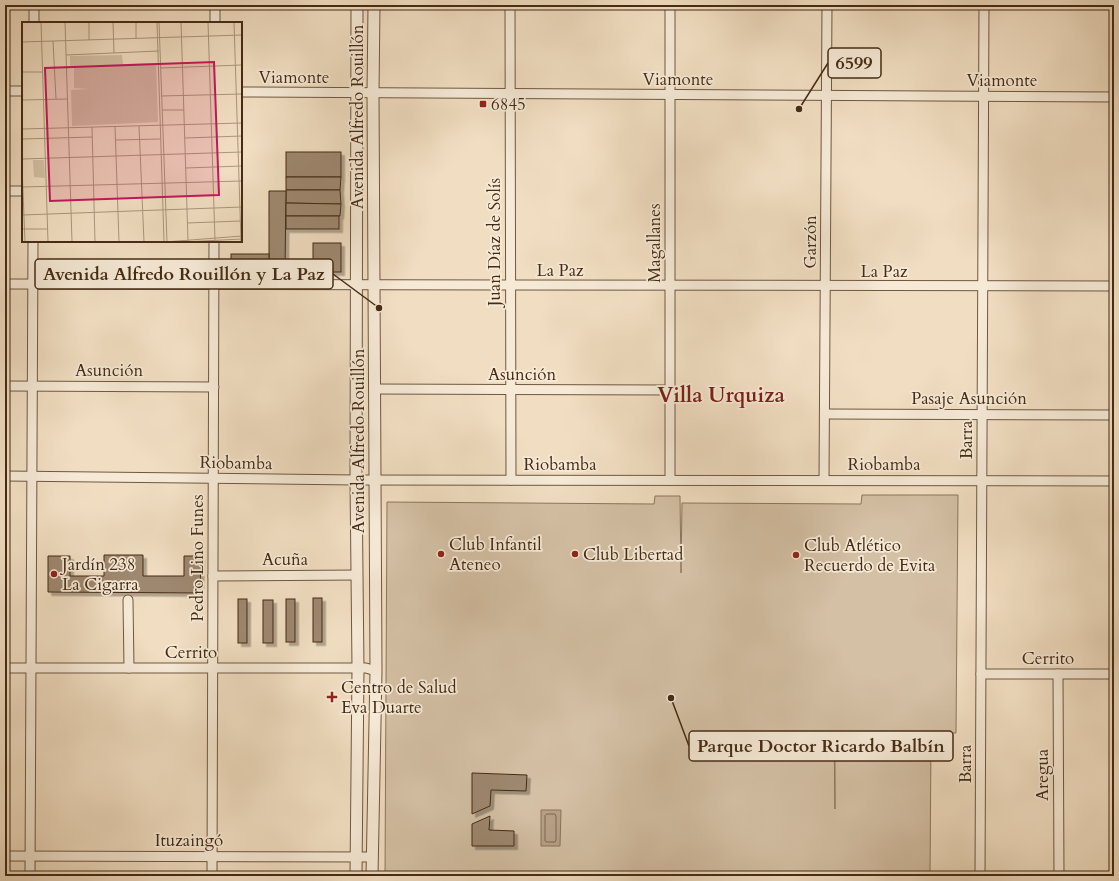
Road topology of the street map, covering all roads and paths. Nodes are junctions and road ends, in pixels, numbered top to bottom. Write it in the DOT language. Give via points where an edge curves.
graph roads {
  1 [pos="34,5"];
  2 [pos="215,5"];
  3 [pos="357,5"];
  4 [pos="374,5"];
  5 [pos="510,5"];
  6 [pos="670,5"];
  7 [pos="827,5"];
  8 [pos="984,5"];
  9 [pos="34,22"];
  10 [pos="215,22"];
  11 [pos="5,91"];
  12 [pos="22,91"];
  13 [pos="242,92"];
  14 [pos="356,93"];
  15 [pos="373,93"];
  16 [pos="510,94"];
  17 [pos="670,94"];
  18 [pos="827,95"];
  19 [pos="984,96"];
  20 [pos="1114,97"];
  21 [pos="5,191"];
  22 [pos="22,191"];
  23 [pos="33,242"];
  24 [pos="214,242"];
  25 [pos="5,284"];
  26 [pos="33,284"];
  27 [pos="214,285"];
  28 [pos="356,285"];
  29 [pos="374,285"];
  30 [pos="510,286"];
  31 [pos="670,286"];
  32 [pos="825,286"];
  33 [pos="1114,286"];
  34 [pos="983,287"];
  35 [pos="5,386"];
  36 [pos="32,386"];
  37 [pos="214,386"];
  38 [pos="375,389"];
  39 [pos="511,390"];
  40 [pos="670,390"];
  41 [pos="825,414"];
  42 [pos="982,414"];
  43 [pos="1114,415"];
  44 [pos="5,476"];
  45 [pos="32,477"];
  46 [pos="213,478"];
  47 [pos="365,480"];
  48 [pos="511,480"];
  49 [pos="670,480"];
  50 [pos="824,480"];
  51 [pos="982,480"];
  52 [pos="1114,481"];
  53 [pos="357,575"];
  54 [pos="213,576"];
  55 [pos="128,600"];
  56 [pos="5,668"];
  57 [pos="31,668"];
  58 [pos="129,668"];
  59 [pos="213,668"];
  60 [pos="358,668"];
  61 [pos="376,671"];
  62 [pos="981,674"];
  63 [pos="1058,674"];
  64 [pos="1114,674"];
  65 [pos="5,856"];
  66 [pos="30,856"];
  67 [pos="212,856"];
  68 [pos="356,856"];
  69 [pos="372,857"];
  70 [pos="30,876"];
  71 [pos="212,876"];
  72 [pos="356,876"];
  73 [pos="372,876"];
  74 [pos="980,876"];
  75 [pos="1059,876"];
  1 -- 9 [label="street"];
  2 -- 10 [label="street"];
  3 -- 14 [label="street, Avenida Alfredo Rouillón"];
  4 -- 15 [label="street, Avenida Alfredo Rouillón"];
  5 -- 16 [label="street, Juan Díaz de Solís"];
  6 -- 17 [label="street, Magallanes"];
  7 -- 18 [label="street, Garzón"];
  8 -- 19 [label="street, Barra"];
  11 -- 12 [label="street"];
  13 -- 14 [label="street, Viamonte"];
  14 -- 15 [label="street, Viamonte"];
  14 -- 28 [label="street, Avenida Alfredo Rouillón"];
  15 -- 16 [label="street, Viamonte"];
  15 -- 29 [label="street, Avenida Alfredo Rouillón"];
  16 -- 17 [label="street, Viamonte"];
  16 -- 30 [label="street, Juan Díaz de Solís"];
  17 -- 18 [label="street, Viamonte"];
  17 -- 31 [label="street, Magallanes"];
  18 -- 19 [label="street, Viamonte"];
  18 -- 32 [label="street, Garzón"];
  19 -- 20 [label="street, Viamonte"];
  19 -- 34 [label="street, Barra"];
  21 -- 22 [label="street"];
  23 -- 26 [label="street"];
  24 -- 27 [label="street, Pedro Lino Funes"];
  25 -- 26 [label="street, La Paz"];
  26 -- 27 [label="street, La Paz"];
  26 -- 36 [label="street"];
  27 -- 28 [label="street, La Paz"];
  27 -- 37 [label="street, Pedro Lino Funes"];
  28 -- 29 [label="street, La Paz"];
  28 -- 47 [label="street, Avenida Alfredo Rouillón"];
  29 -- 30 [label="street, La Paz"];
  29 -- 38 [label="street, Avenida Alfredo Rouillón"];
  30 -- 31 [label="street, La Paz"];
  30 -- 39 [label="street, Juan Díaz de Solís"];
  31 -- 32 [label="street, La Paz"];
  31 -- 40 [label="street, Magallanes"];
  32 -- 34 [label="street, La Paz"];
  32 -- 41 [label="street, Garzón"];
  33 -- 34 [label="street, La Paz"];
  34 -- 42 [label="street, Barra"];
  35 -- 36 [label="street, Asunción"];
  36 -- 37 [label="street, Asunción"];
  36 -- 45 [label="street"];
  37 -- 46 [label="street, Pedro Lino Funes"];
  38 -- 39 [label="street, Asunción"];
  38 -- 47 [label="street, Avenida Alfredo Rouillón"];
  39 -- 40 [label="street, Asunción"];
  39 -- 48 [label="street, Juan Díaz de Solís"];
  40 -- 49 [label="street, Magallanes"];
  41 -- 42 [label="street, Pasaje Asunción"];
  41 -- 50 [label="street, Garzón"];
  42 -- 43 [label="street, Pasaje Asunción"];
  42 -- 51 [label="street, Barra"];
  44 -- 45 [label="street, Riobamba"];
  45 -- 46 [label="street, Riobamba"];
  45 -- 57 [label="street"];
  46 -- 47 [label="street, Riobamba"];
  46 -- 54 [label="street, Pedro Lino Funes"];
  47 -- 48 [label="street, Riobamba"];
  47 -- 53 [label="street, Avenida Alfredo Rouillón"];
  47 -- 61 [label="street, Avenida Alfredo Rouillón"];
  48 -- 49 [label="street, Riobamba"];
  49 -- 50 [label="street, Riobamba"];
  50 -- 51 [label="street, Riobamba"];
  51 -- 52 [label="street, Riobamba"];
  51 -- 62 [label="street, Barra"];
  53 -- 54 [label="street, Acuña"];
  53 -- 60 [label="street, Avenida Alfredo Rouillón"];
  54 -- 59 [label="street, Pedro Lino Funes"];
  55 -- 58 [label="street"];
  56 -- 57 [label="street, Cerrito"];
  57 -- 58 [label="street, Cerrito"];
  57 -- 66 [label="street"];
  58 -- 59 [label="street, Cerrito"];
  59 -- 60 [label="street, Cerrito"];
  59 -- 67 [label="street, Pedro Lino Funes"];
  60 -- 61 [label="street, Cerrito"];
  60 -- 68 [label="street, Avenida Alfredo Rouillón"];
  61 -- 69 [label="street, Avenida Alfredo Rouillón"];
  62 -- 63 [label="street, Cerrito"];
  62 -- 74 [label="street, Barra"];
  63 -- 64 [label="street, Cerrito"];
  63 -- 75 [label="street, Aregua"];
  65 -- 66 [label="street, Ituzaingó"];
  66 -- 67 [label="street, Ituzaingó"];
  66 -- 70 [label="street"];
  67 -- 68 [label="street, Ituzaingó"];
  67 -- 71 [label="street, Pedro Lino Funes"];
  68 -- 69 [label="street, Ituzaingó"];
  68 -- 72 [label="street, Avenida Alfredo Rouillón"];
  69 -- 73 [label="street, Avenida Alfredo Rouillón"];
}
